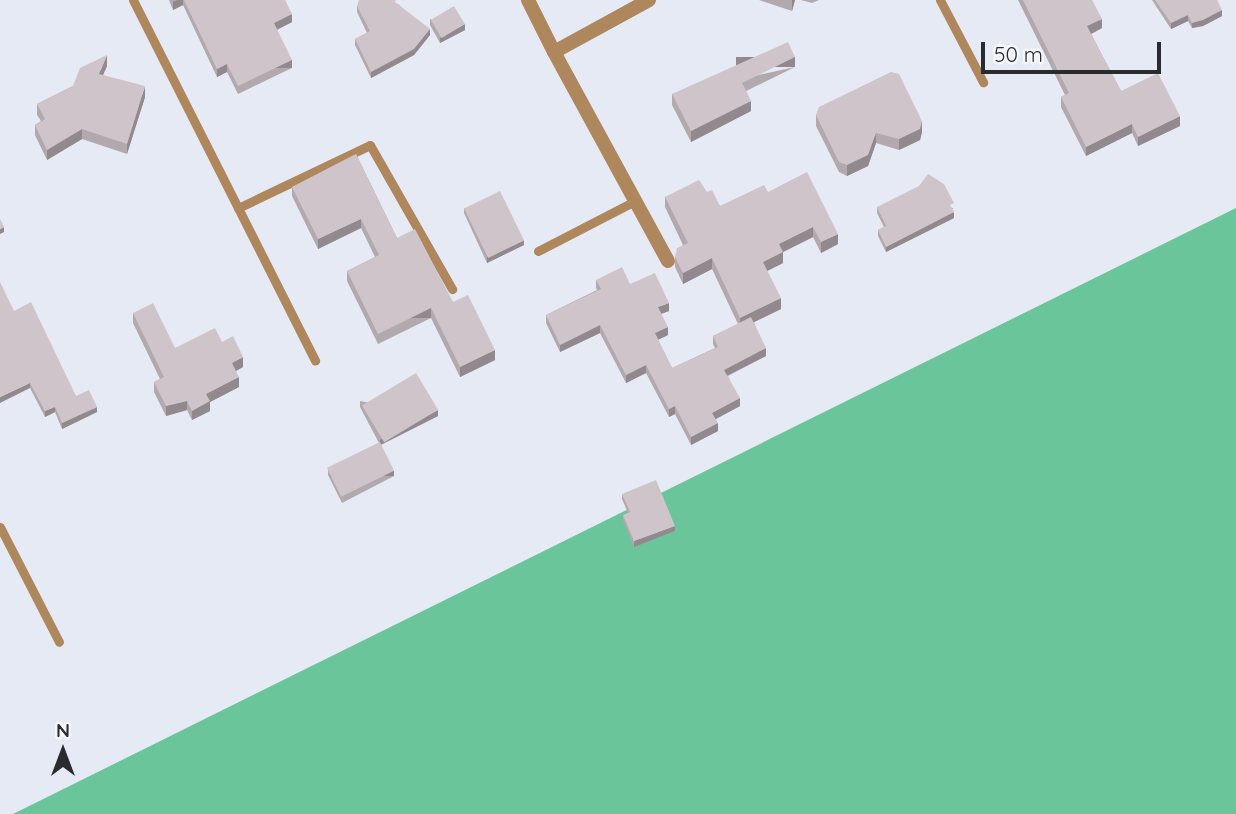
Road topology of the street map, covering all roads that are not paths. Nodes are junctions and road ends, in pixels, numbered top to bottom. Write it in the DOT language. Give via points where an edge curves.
graph roads {
  1 [pos="133,0"];
  2 [pos="528,0"];
  3 [pos="649,0"];
  4 [pos="940,0"];
  5 [pos="554,52"];
  6 [pos="983,82"];
  7 [pos="635,201"];
  8 [pos="238,208"];
  9 [pos="538,251"];
  10 [pos="668,261"];
  11 [pos="452,289"];
  12 [pos="315,361"];
  13 [pos="0,527"];
  14 [pos="59,642"];
  1 -- 8 [label="lane"];
  2 -- 5 [label="street"];
  3 -- 5 [label="street"];
  4 -- 6 [label="lane"];
  5 -- 7 [label="street"];
  7 -- 9 [label="lane"];
  7 -- 10 [label="street"];
  8 -- 11 [label="lane" via="370,145"];
  8 -- 12 [label="lane"];
  13 -- 14 [label="lane"];
}
